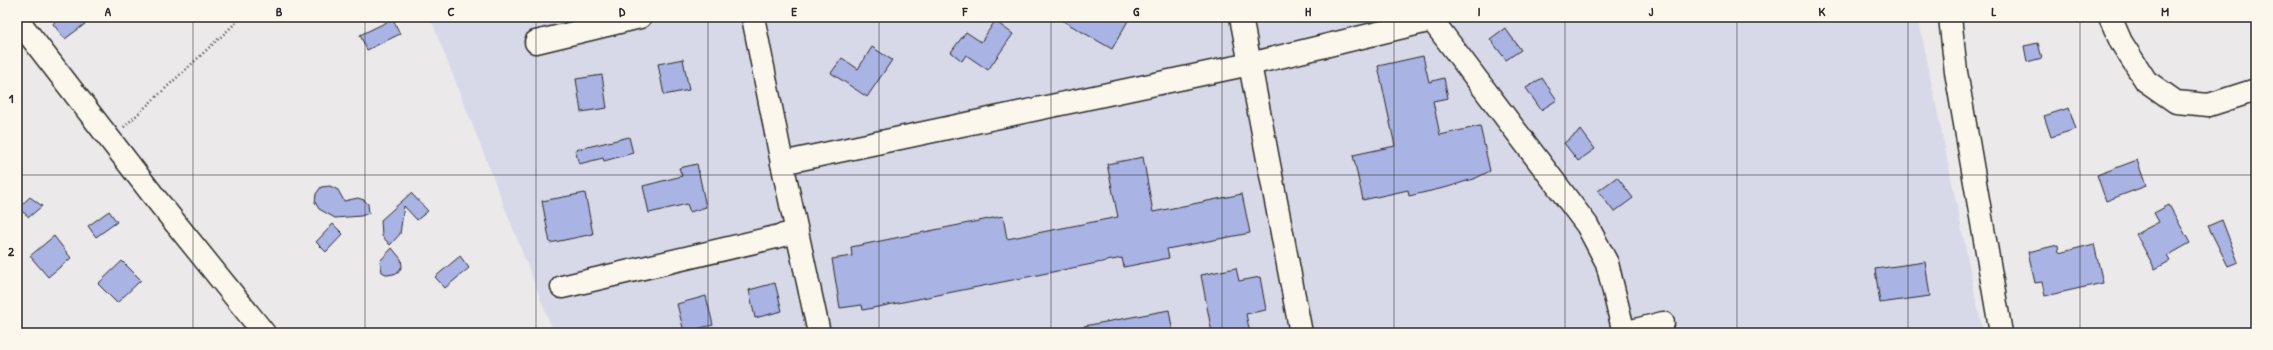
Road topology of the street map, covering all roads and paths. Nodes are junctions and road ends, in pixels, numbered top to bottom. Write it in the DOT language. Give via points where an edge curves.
graph roads {
  1 [pos="242,17"];
  2 [pos="640,17"];
  3 [pos="753,17"];
  4 [pos="1241,17"];
  5 [pos="2110,17"];
  6 [pos="1431,18"];
  7 [pos="1953,18"];
  8 [pos="17,19"];
  9 [pos="536,42"];
  10 [pos="1250,64"];
  11 [pos="2256,90"];
  12 [pos="109,140"];
  13 [pos="782,163"];
  14 [pos="797,232"];
  15 [pos="562,287"];
  16 [pos="1663,323"];
  17 [pos="264,333"];
  18 [pos="820,333"];
  19 [pos="1301,333"];
  20 [pos="1624,333"];
  21 [pos="2001,333"];
  1 -- 12 [label="path"];
  2 -- 9 [label="street"];
  3 -- 13 [label="street"];
  4 -- 10 [label="street"];
  5 -- 11 [label="street" via="2121,42 2146,81 2176,102 2208,105"];
  6 -- 10 [label="street"];
  6 -- 20 [label="street" via="1587,225 1607,262"];
  7 -- 21 [label="street" via="1956,72"];
  8 -- 12 [label="street"];
  10 -- 13 [label="street"];
  10 -- 19 [label="street"];
  12 -- 17 [label="street"];
  13 -- 14 [label="street"];
  14 -- 15 [label="street"];
  14 -- 18 [label="street"];
  16 -- 20 [label="street"];
}
